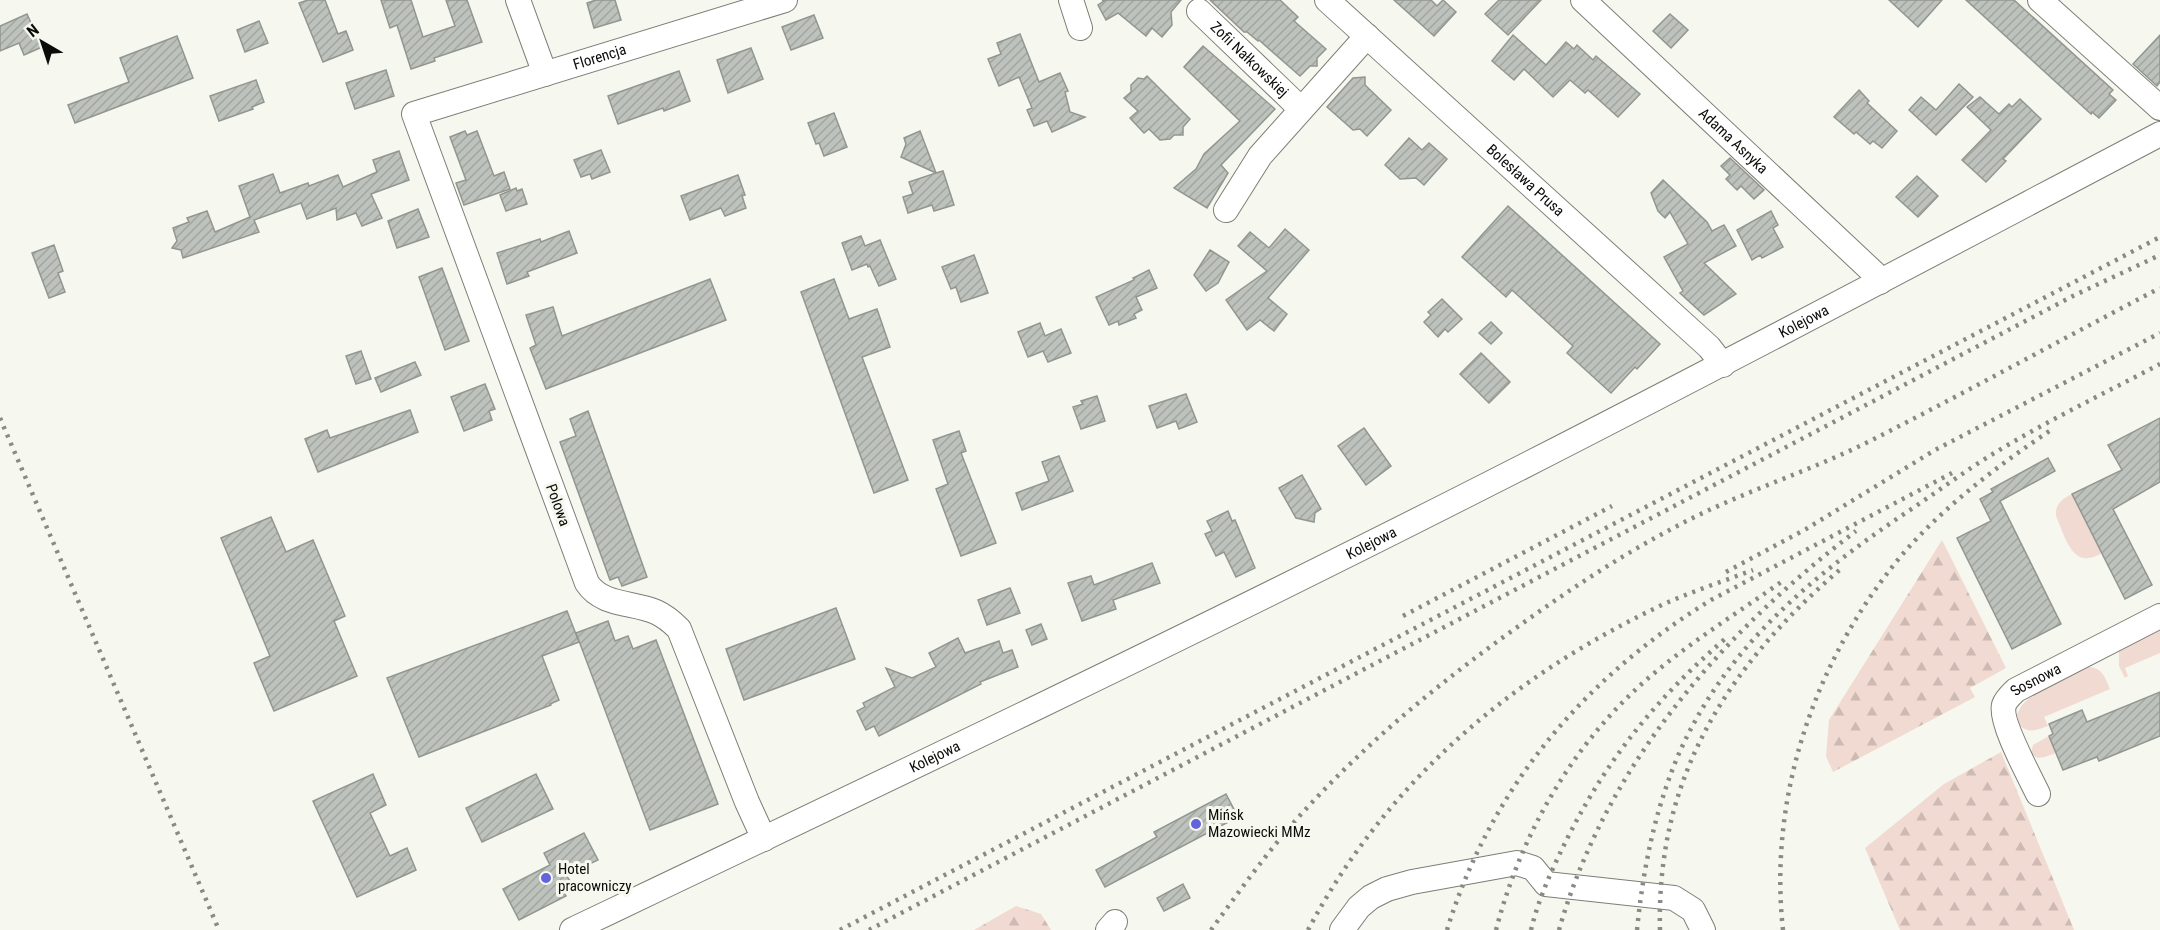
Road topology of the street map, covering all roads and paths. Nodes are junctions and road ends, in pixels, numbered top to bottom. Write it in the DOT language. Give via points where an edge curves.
graph roads {
  1 [pos="518,0"];
  2 [pos="785,0"];
  3 [pos="1071,0"];
  4 [pos="1327,0"];
  5 [pos="1583,0"];
  6 [pos="2040,0"];
  7 [pos="1199,11"];
  8 [pos="1080,28"];
  9 [pos="1367,36"];
  10 [pos="545,74"];
  11 [pos="2160,108"];
  12 [pos="1301,109"];
  13 [pos="414,114"];
  14 [pos="2160,134"];
  15 [pos="1226,210"];
  16 [pos="1880,282"];
  17 [pos="1723,365"];
  18 [pos="2160,616"];
  19 [pos="2038,794"];
  20 [pos="764,839"];
  21 [pos="572,930"];
  22 [pos="1342,930"];
  23 [pos="1703,930"];
  1 -- 10 [label="street"];
  2 -- 10 [label="street, Florencja"];
  3 -- 8 [label="street"];
  4 -- 9 [label="street, Bolesława Prusa"];
  5 -- 16 [label="street, Adama Asnyka"];
  6 -- 11 [label="street"];
  7 -- 12 [label="street, Zofii Nałkowskiej"];
  9 -- 12 [label="street, Zofii Nałkowskiej"];
  9 -- 17 [label="street, Bolesława Prusa" via="1709,347"];
  10 -- 13 [label="street, Florencja"];
  12 -- 15 [label="street, Zofii Nałkowskiej" via="1260,156"];
  13 -- 20 [label="street, Polowa" via="586,584 597,596 654,611 679,629"];
  14 -- 16 [label="street, Kolejowa"];
  16 -- 17 [label="street, Kolejowa"];
  17 -- 20 [label="street, Kolejowa" via="1093,681"];
  18 -- 19 [label="street, Sosnowa" via="2016,690 2008,698 2004,706 2006,724"];
  20 -- 21 [label="street, Kolejowa"];
  22 -- 23 [label="street" via="1359,907 1387,889 1517,863 1533,868 1546,884 1674,898 1693,910"];
}
